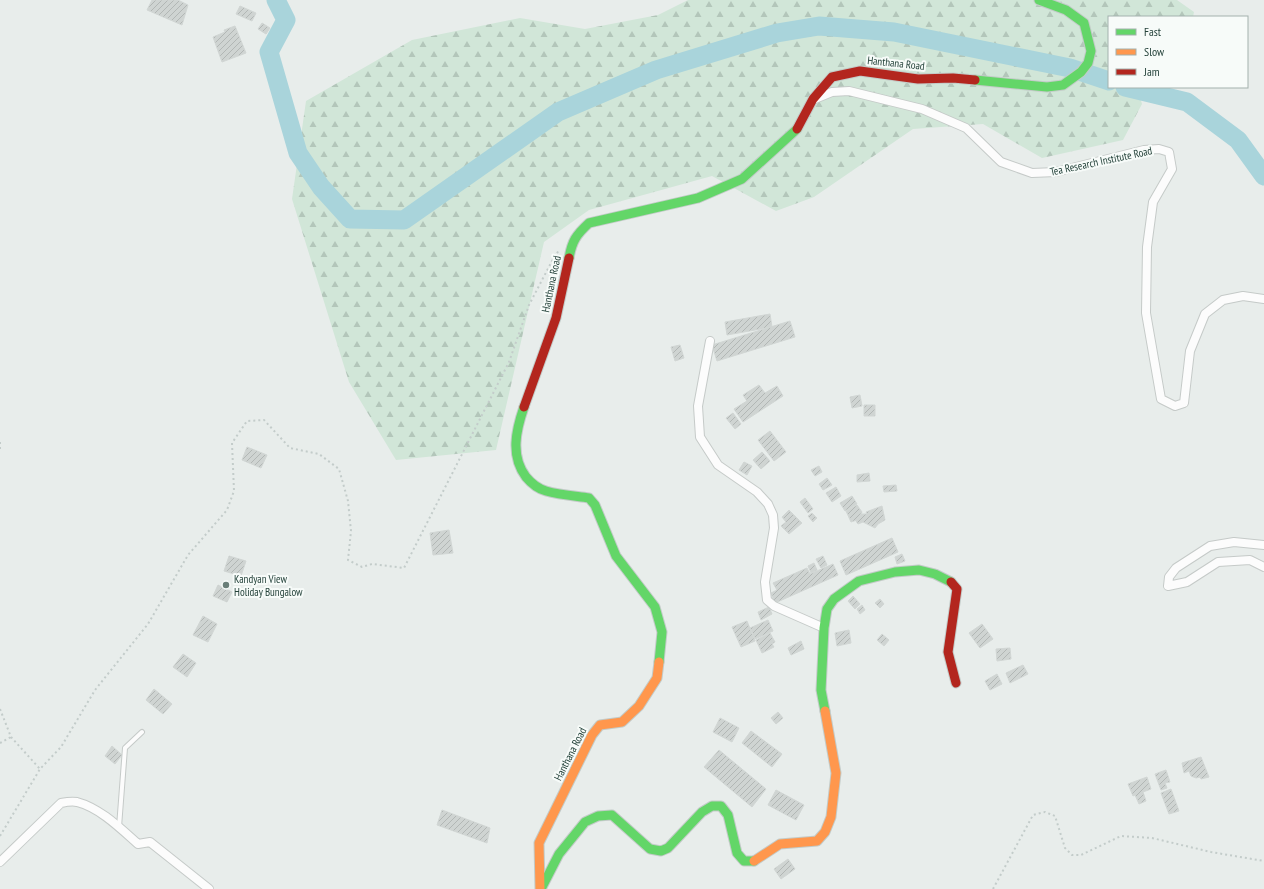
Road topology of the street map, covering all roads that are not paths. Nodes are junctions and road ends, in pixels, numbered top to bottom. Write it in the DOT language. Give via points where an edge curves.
graph roads {
  1 [pos="1039,0"];
  2 [pos="813,99"];
  3 [pos="1264,299"];
  4 [pos="710,341"];
  5 [pos="1264,545"];
  6 [pos="1264,567"];
  7 [pos="824,628"];
  8 [pos="956,683"];
  9 [pos="142,732"];
  10 [pos="119,828"];
  11 [pos="0,862"];
  12 [pos="210,889"];
  13 [pos="541,889"];
  1 -- 2 [label="street, Hanthana Road" via="1066,10 1084,23 1091,51 1088,63 1081,72 1063,85 1047,86 953,78 918,79 860,71 832,77"];
  2 -- 3 [label="street, Tea Research Institute Road" via="832,92 849,91 922,109 966,128 1001,162 1032,173 1056,172 1144,150 1159,149 1168,152 1172,169 1153,202 1147,247 1146,313 1161,398 1175,406 1184,403 1190,351 1205,314 1224,300 1243,296"];
  2 -- 13 [label="street, Hanthana Road" via="798,128 742,179 698,198 589,223 577,234 571,246 556,318 518,424 515,450 520,469 530,482 545,491 589,498 595,505 616,556 655,607 662,632 657,678 639,706 622,722 600,725 592,736 539,843"];
  4 -- 7 [label="street" via="698,406 700,437 718,465 757,492 768,504 773,515 774,528 764,582 767,600 774,606"];
  5 -- 6 [label="street" via="1234,542 1210,546 1176,568 1169,578 1168,586 1187,582 1218,562 1250,560"];
  7 -- 8 [label="street" via="827,609 834,599 859,581 895,572 919,570 936,574 952,582 956,590 948,652"];
  7 -- 13 [label="street" via="821,690 836,773 831,817 825,832 817,841 780,844 754,861 744,861 737,853 728,815 721,806 712,806 702,812 668,848 661,851 650,848 612,815 598,816 585,822 559,854"];
  9 -- 10 [label="lane" via="125,748"];
  10 -- 11 [label="street" via="98,812 76,802 61,803"];
  10 -- 12 [label="street" via="138,844 150,842"];
}
